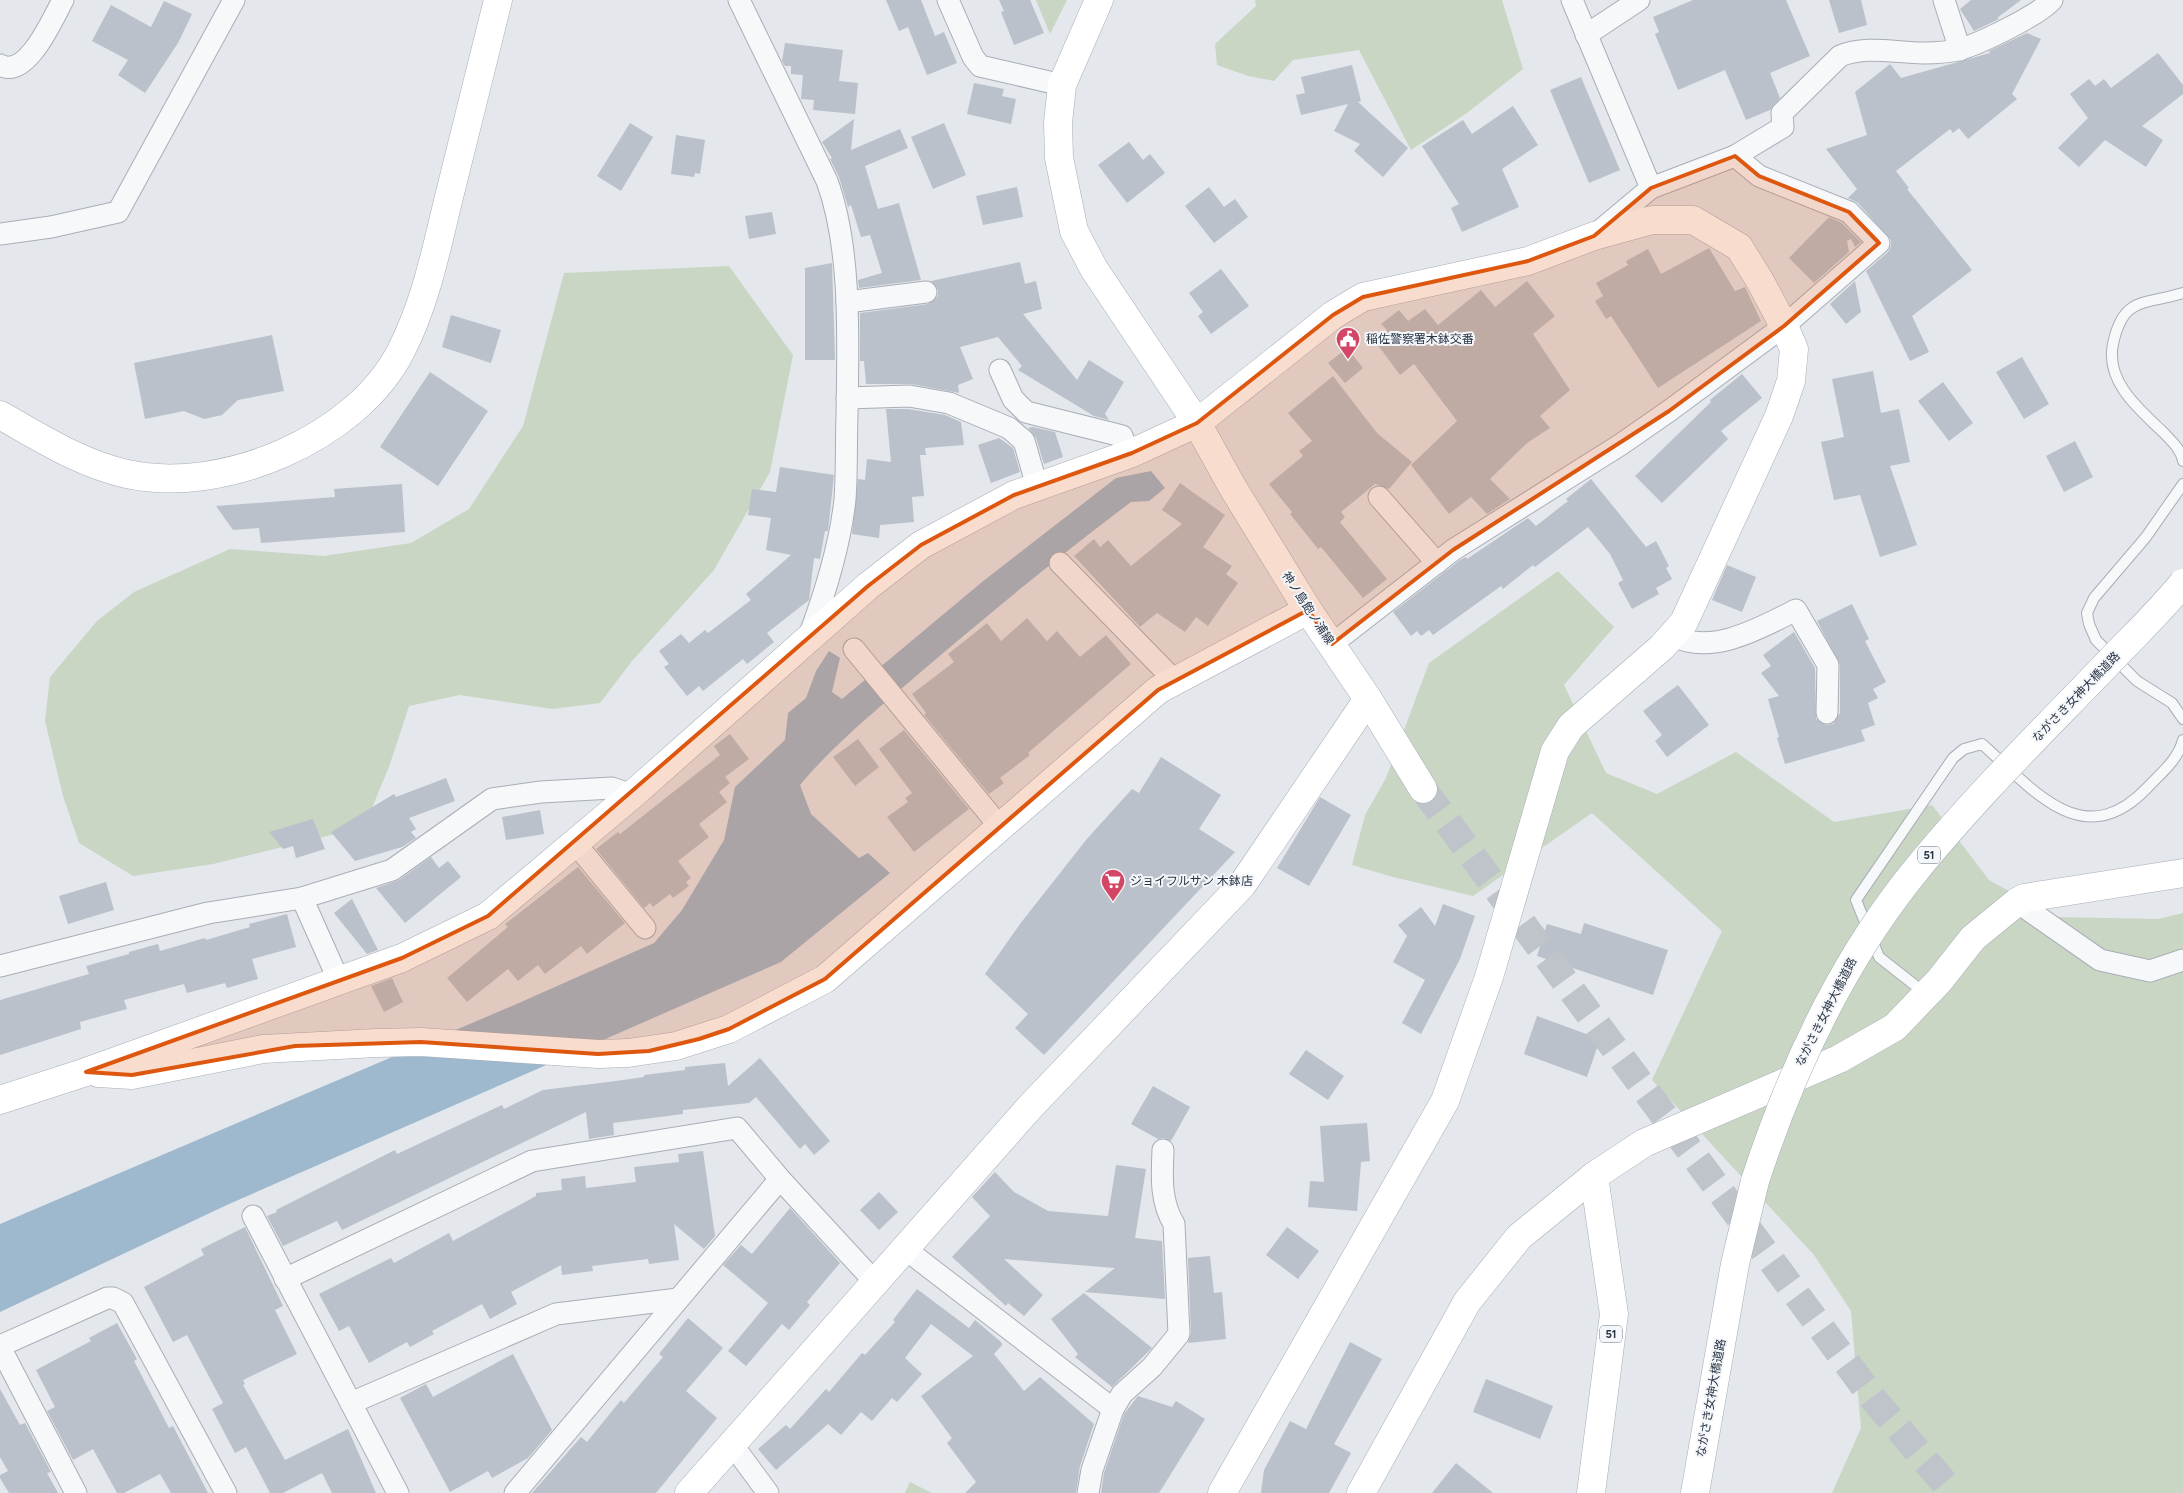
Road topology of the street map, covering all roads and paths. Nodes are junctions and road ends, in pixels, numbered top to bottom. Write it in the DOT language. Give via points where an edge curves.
graph roads {
  1 [pos="63,0"];
  2 [pos="234,0"];
  3 [pos="498,0"];
  4 [pos="739,0"];
  5 [pos="948,0"];
  6 [pos="1099,0"];
  7 [pos="1572,0"];
  8 [pos="1639,0"];
  9 [pos="1944,0"];
  10 [pos="2052,0"];
  11 [pos="1586,35"];
  12 [pos="1960,50"];
  13 [pos="0,65"];
  14 [pos="1062,85"];
  15 [pos="1735,156"];
  16 [pos="1651,188"];
  17 [pos="0,234"];
  18 [pos="1594,236"];
  19 [pos="926,292"];
  20 [pos="2183,294"];
  21 [pos="847,302"];
  22 [pos="1784,326"];
  23 [pos="1000,370"];
  24 [pos="847,398"];
  25 [pos="0,415"];
  26 [pos="1197,423"];
  27 [pos="1129,454"];
  28 [pos="2183,461"];
  29 [pos="2183,484"];
  30 [pos="1037,486"];
  31 [pos="1379,497"];
  32 [pos="1060,563"];
  33 [pos="1436,563"];
  34 [pos="2183,583"];
  35 [pos="1308,610"];
  36 [pos="1672,635"];
  37 [pos="808,639"];
  38 [pos="1332,644"];
  39 [pos="854,649"];
  40 [pos="1174,680"];
  41 [pos="1368,699"];
  42 [pos="1827,713"];
  43 [pos="2183,719"];
  44 [pos="2183,740"];
  45 [pos="1423,789"];
  46 [pos="632,795"];
  47 [pos="1000,827"];
  48 [pos="575,843"];
  49 [pos="2183,873"];
  50 [pos="302,898"];
  51 [pos="2017,902"];
  52 [pos="644,928"];
  53 [pos="2183,960"];
  54 [pos="0,966"];
  55 [pos="339,981"];
  56 [pos="1927,995"];
  57 [pos="86,1072"];
  58 [pos="0,1100"];
  59 [pos="1163,1150"];
  60 [pos="1594,1176"];
  61 [pos="780,1179"];
  62 [pos="253,1216"];
  63 [pos="904,1248"];
  64 [pos="286,1279"];
  65 [pos="874,1281"];
  66 [pos="678,1299"];
  67 [pos="0,1346"];
  68 [pos="351,1403"];
  69 [pos="1113,1408"];
  70 [pos="732,1444"];
  71 [pos="76,1493"];
  72 [pos="226,1493"];
  73 [pos="398,1493"];
  74 [pos="515,1493"];
  75 [pos="689,1493"];
  76 [pos="768,1493"];
  77 [pos="1088,1493"];
  78 [pos="1222,1493"];
  79 [pos="1361,1493"];
  80 [pos="1591,1493"];
  81 [pos="1695,1493"];
  1 -- 13 [label="street" via="30,57 18,65"];
  2 -- 17 [label="street" via="118,212"];
  3 -- 25 [label="street" via="423,302 400,354 340,420 282,454 228,473 155,479 97,466 65,452"];
  4 -- 21 [label="street" via="834,199"];
  5 -- 14 [label="street" via="980,66"];
  6 -- 14 [label="street, 神ノ島飽ノ浦線"];
  7 -- 11 [label="street"];
  8 -- 11 [label="street"];
  9 -- 12 [label="street"];
  10 -- 12 [label="street" via="1987,39"];
  11 -- 16 [label="street"];
  12 -- 15 [label="street" via="1925,53 1858,51 1840,56 1782,113 1783,127"];
  14 -- 26 [label="street, 神ノ島飽ノ浦線" via="1059,158 1074,231 1094,269"];
  15 -- 16 [label="street"];
  15 -- 22 [label="street" via="1759,176 1849,212 1878,243"];
  16 -- 18 [label="street"];
  18 -- 22 [label="street" via="1652,220 1693,220 1738,247"];
  18 -- 26 [label="street" via="1528,260 1363,297 1333,316"];
  19 -- 21 [label="street"];
  20 -- 28 [label="lane" via="2136,304 2125,312 2119,321 2110,354 2113,373 2134,404 2175,445"];
  21 -- 24 [label="street"];
  22 -- 33 [label="street" via="1620,445"];
  22 -- 36 [label="street" via="1794,349 1791,381 1779,416 1684,622"];
  23 -- 27 [label="street" via="1013,399 1026,412 1122,436"];
  24 -- 30 [label="street" via="909,396 949,403 1009,428 1024,441"];
  24 -- 37 [label="street" via="845,499 835,554"];
  26 -- 27 [label="street"];
  26 -- 35 [label="street, 神ノ島飽ノ浦線"];
  27 -- 30 [label="street"];
  29 -- 43 [label="lane" via="2146,537 2094,598 2087,613 2088,624 2096,640 2137,681 2172,703"];
  30 -- 37 [label="street" via="921,545"];
  31 -- 33 [label="street"];
  32 -- 40 [label="street"];
  33 -- 38 [label="street"];
  34 -- 81 [label="street, ながさき女神大橋道路 / 51, bridge" via="1966,812 1908,880 1854,956 1823,1013 1772,1127 1755,1182 1735,1264"];
  35 -- 38 [label="street, 神ノ島飽ノ浦線"];
  35 -- 40 [label="street"];
  36 -- 42 [label="street" via="1680,639 1720,641 1749,634 1796,610 1828,665"];
  36 -- 78 [label="street" via="1570,726 1555,751 1489,976 1445,1101"];
  37 -- 46 [label="street"];
  38 -- 41 [label="street, 神ノ島飽ノ浦線"];
  39 -- 47 [label="street"];
  40 -- 47 [label="street" via="1158,690"];
  41 -- 45 [label="street, 神ノ島飽ノ浦線"];
  41 -- 63 [label="street" via="1242,885 1031,1106"];
  44 -- 56 [label="lane" via="2180,753 2140,795 2103,817 2067,814 1982,744 1964,749 1953,758 1856,900 1879,957"];
  46 -- 48 [label="street"];
  46 -- 50 [label="street" via="612,788 492,799 392,870"];
  47 -- 57 [label="street" via="825,978 729,1029 676,1046 605,1054 421,1042 321,1045 263,1049 132,1075"];
  48 -- 52 [label="street"];
  48 -- 55 [label="street" via="488,916 402,958"];
  49 -- 51 [label="street" via="2024,898"];
  50 -- 54 [label="street" via="208,913"];
  50 -- 55 [label="street"];
  51 -- 53 [label="street" via="2100,960 2150,971"];
  51 -- 56 [label="street" via="1973,938"];
  55 -- 57 [label="street"];
  56 -- 60 [label="street" via="1895,1026 1839,1059 1644,1144"];
  57 -- 58 [label="street"];
  59 -- 69 [label="street" via="1162,1191 1166,1212 1174,1224 1179,1334 1152,1368 1122,1394"];
  60 -- 79 [label="street" via="1519,1237 1467,1302"];
  60 -- 80 [label="street, 51" via="1614,1314"];
  61 -- 64 [label="street" via="737,1128 532,1161"];
  61 -- 65 [label="street"];
  61 -- 66 [label="street"];
  62 -- 64 [label="street"];
  63 -- 65 [label="street"];
  63 -- 69 [label="street"];
  64 -- 68 [label="street"];
  65 -- 70 [label="street"];
  66 -- 68 [label="street" via="556,1314"];
  66 -- 74 [label="street"];
  67 -- 71 [label="street"];
  67 -- 72 [label="street" via="107,1298 123,1303"];
  68 -- 73 [label="street"];
  69 -- 77 [label="street" via="1092,1470"];
  70 -- 75 [label="street"];
  70 -- 76 [label="street"];
}
